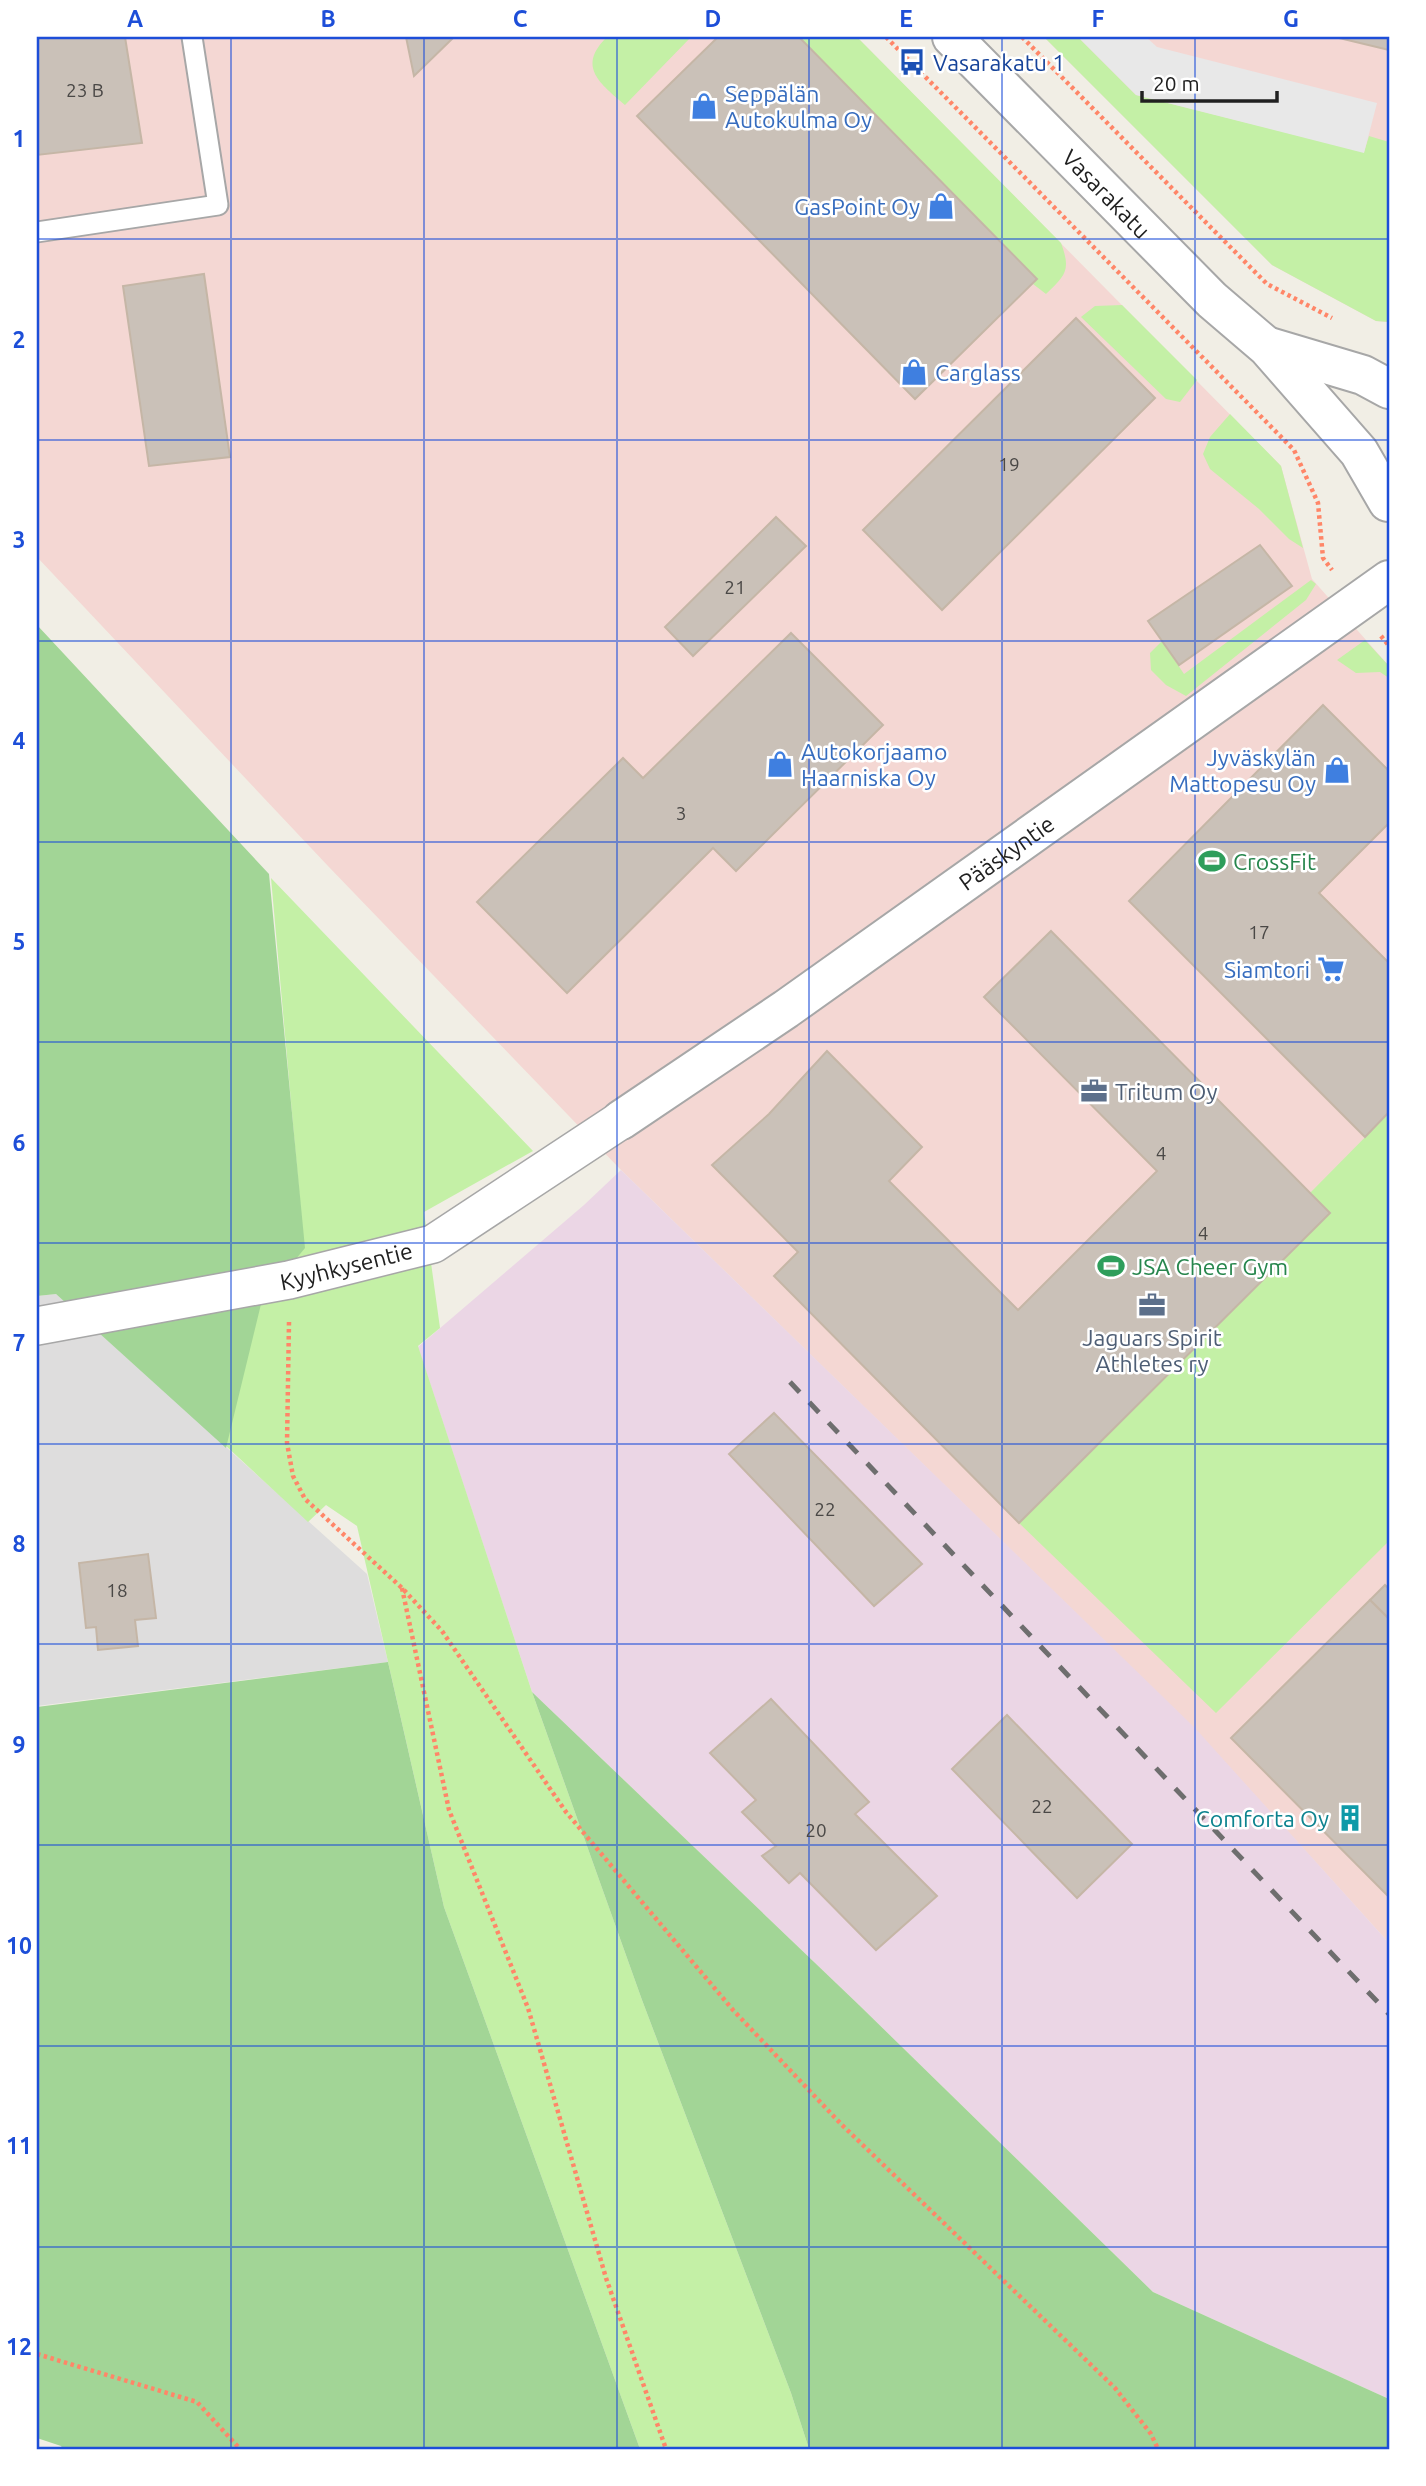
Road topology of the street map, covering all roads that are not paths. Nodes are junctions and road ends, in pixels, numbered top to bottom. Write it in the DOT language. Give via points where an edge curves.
graph roads {
  1 [pos="192,37"];
  2 [pos="952,37"];
  3 [pos="37,232"];
  4 [pos="1267,347"];
  5 [pos="1389,389"];
  6 [pos="1389,502"];
  7 [pos="1389,580"];
  8 [pos="621,1120"];
  9 [pos="37,1326"];
  1 -- 3 [label="lane" via="218,205"];
  2 -- 4 [label="street, Vasarakatu" via="1212,300"];
  4 -- 5 [label="street, Vasarakatu" via="1363,375"];
  4 -- 6 [label="street, Vasarakatu" via="1359,452"];
  7 -- 8 [label="street, Pääskyntie" via="796,1002"];
  8 -- 9 [label="street, Kyyhkysentie" via="433,1244 289,1280"];
}
